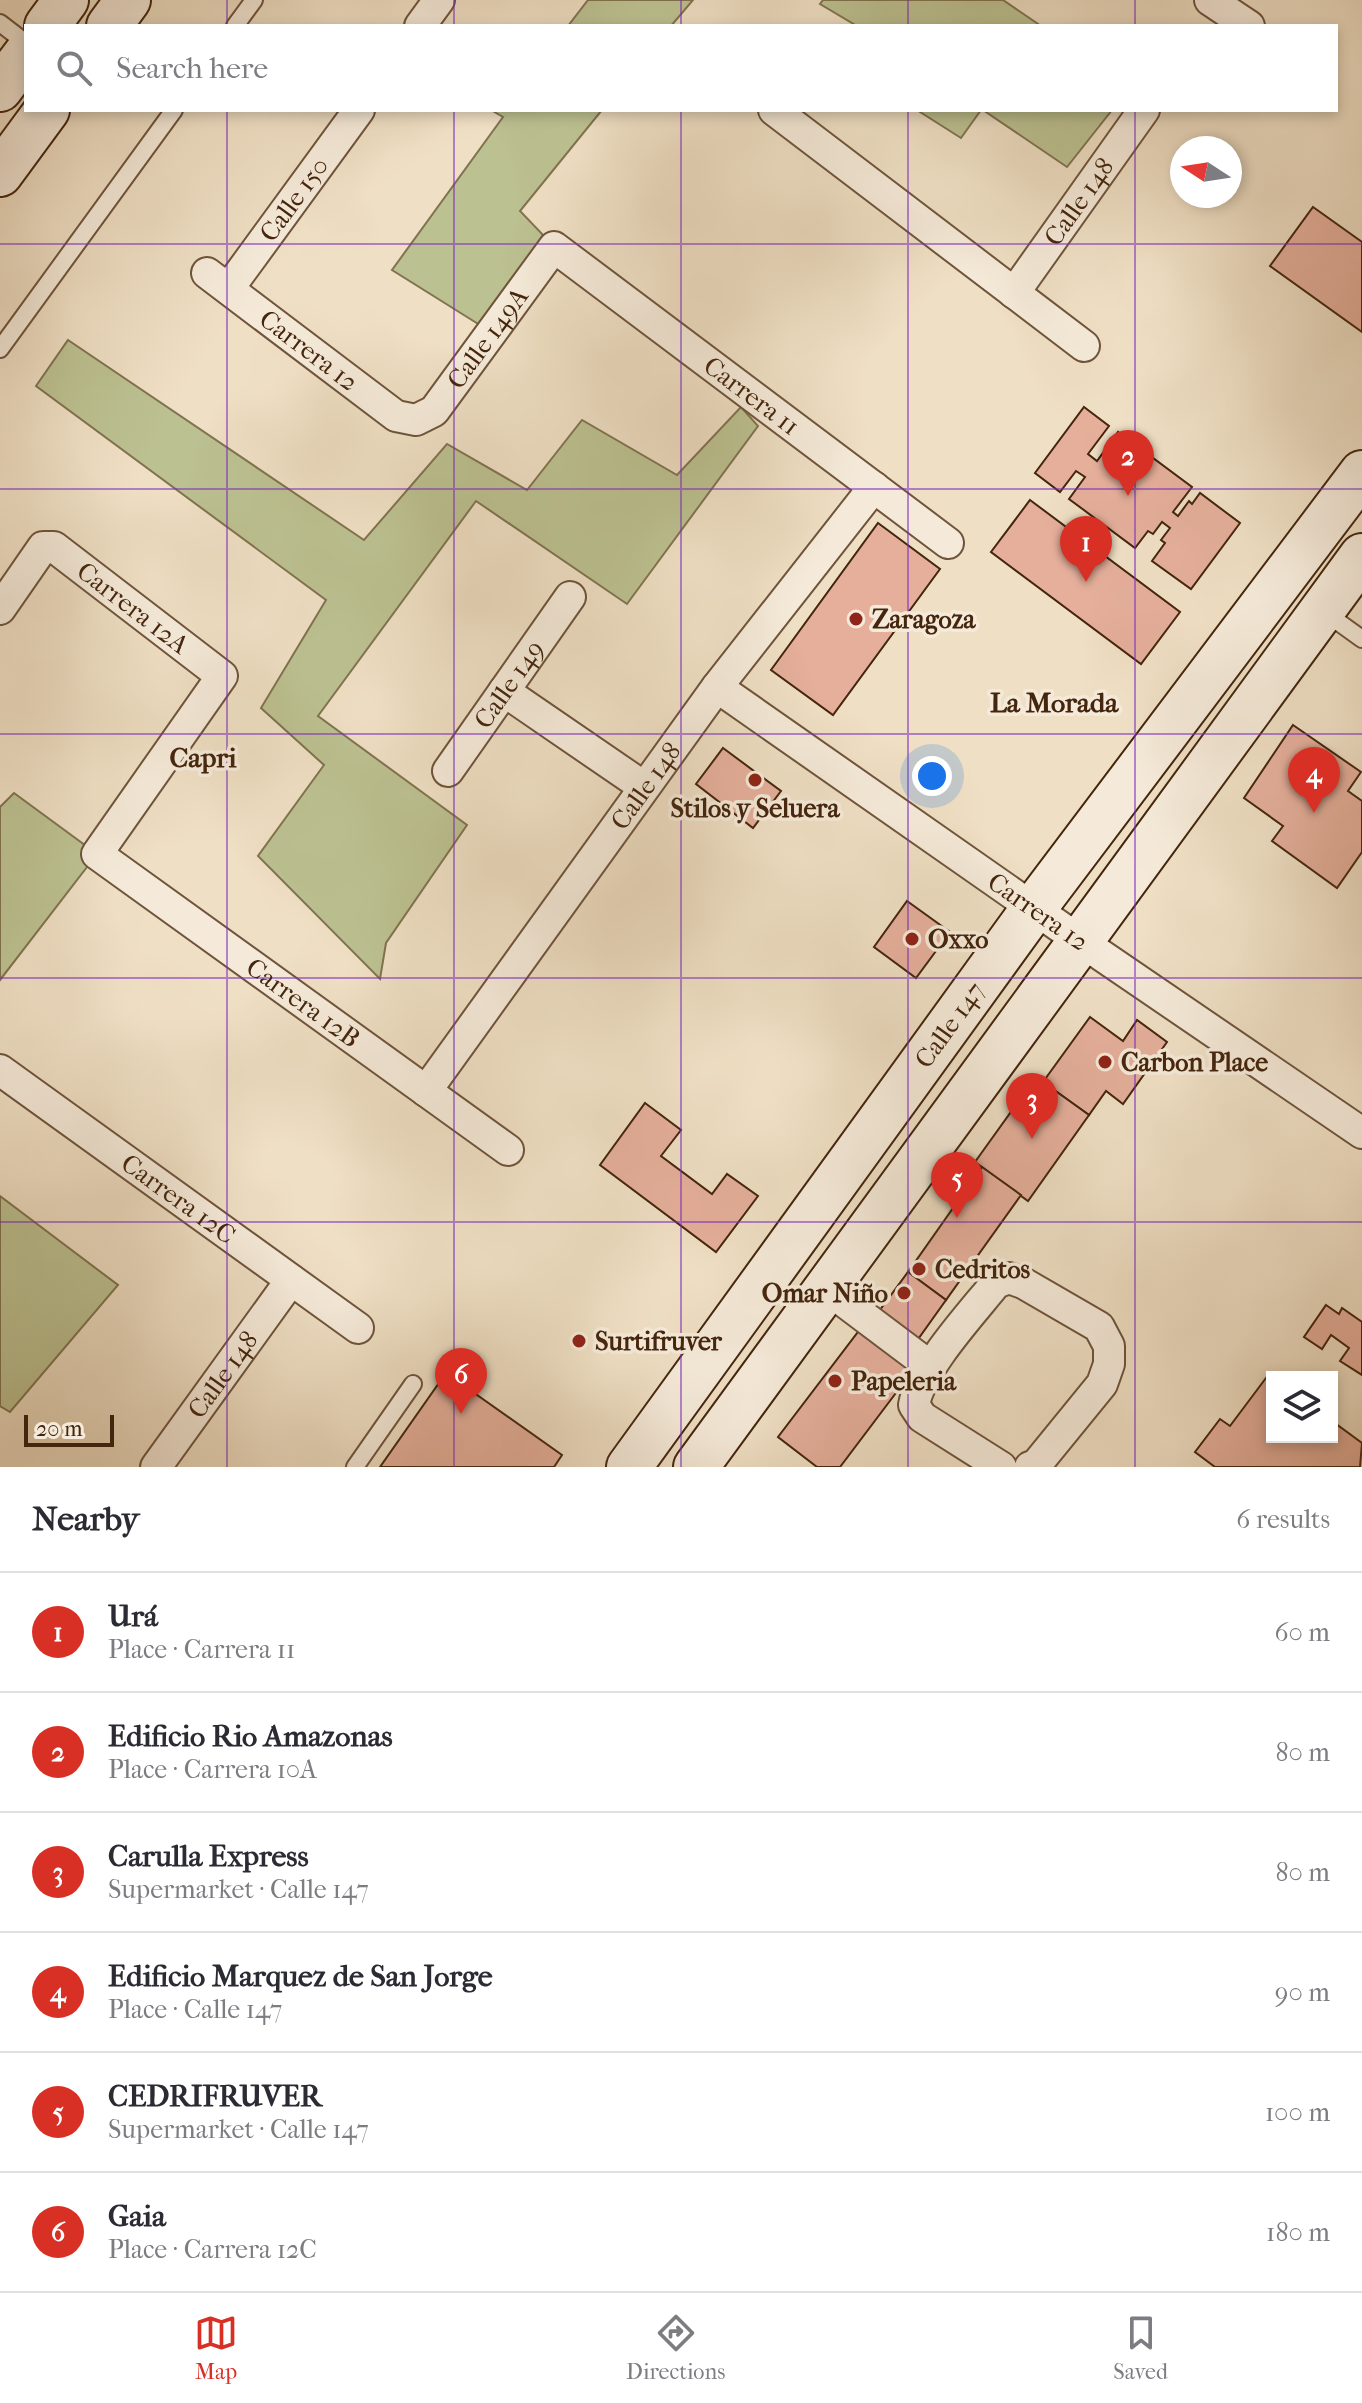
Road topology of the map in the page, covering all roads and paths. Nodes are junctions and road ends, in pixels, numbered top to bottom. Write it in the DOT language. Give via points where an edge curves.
graph roads {
  1 [pos="128,0"];
  2 [pos="254,0"];
  3 [pos="1211,11"];
  4 [pos="0,23"];
  5 [pos="110,24"];
  6 [pos="236,24"];
  7 [pos="1244,24"];
  8 [pos="24,41"];
  9 [pos="24,57"];
  10 [pos="0,89"];
  11 [pos="46,112"];
  12 [pos="173,112"];
  13 [pos="357,112"];
  14 [pos="777,112"];
  15 [pos="1143,112"];
  16 [pos="0,174"];
  17 [pos="554,247"];
  18 [pos="218,280"];
  19 [pos="1014,293"];
  20 [pos="1084,346"];
  21 [pos="0,349"];
  22 [pos="416,420"];
  23 [pos="1362,473"];
  24 [pos="874,487"];
  25 [pos="948,543"];
  26 [pos="1362,556"];
  27 [pos="570,597"];
  28 [pos="0,609"];
  29 [pos="1322,610"];
  30 [pos="1362,639"];
  31 [pos="717,687"];
  32 [pos="504,691"];
  33 [pos="448,771"];
  34 [pos="644,787"];
  35 [pos="97,854"];
  36 [pos="1034,908"];
  37 [pos="1079,940"];
  38 [pos="0,1070"];
  39 [pos="426,1091"];
  40 [pos="1362,1133"];
  41 [pos="508,1150"];
  42 [pos="291,1280"];
  43 [pos="826,1288"];
  44 [pos="358,1328"];
  45 [pos="931,1367"];
  46 [pos="413,1384"];
  47 [pos="156,1467"];
  48 [pos="355,1467"];
  49 [pos="629,1467"];
  50 [pos="696,1467"];
  51 [pos="1001,1467"];
  52 [pos="1030,1467"];
  1 -- 5 [label="main road"];
  2 -- 6 [label="lane"];
  3 -- 7 [label="street"];
  4 -- 8 [label="lane"];
  9 -- 10 [label="main road"];
  11 -- 16 [label="main road"];
  12 -- 21 [label="lane"];
  13 -- 18 [label="street, Calle 150"];
  14 -- 19 [label="street"];
  15 -- 19 [label="street, Calle 148"];
  17 -- 22 [label="street, Calle 149A" via="434,411"];
  17 -- 24 [label="street, Carrera 11"];
  18 -- 22 [label="street, Carrera 12" via="396,416"];
  19 -- 20 [label="street"];
  23 -- 36 [label="main road, Calle 147"];
  24 -- 25 [label="street, Carrera 11"];
  24 -- 31 [label="street, Calle 148"];
  26 -- 29 [label="main road"];
  27 -- 32 [label="street, Calle 149"];
  28 -- 35 [label="street, Carrera 12A" via="43,547 54,547 222,676"];
  29 -- 30 [label="lane"];
  29 -- 37 [label="main road"];
  31 -- 34 [label="street, Calle 148"];
  31 -- 36 [label="street, Carrera 12"];
  32 -- 33 [label="street, Calle 149"];
  32 -- 34 [label="street"];
  34 -- 39 [label="street, Calle 148"];
  35 -- 39 [label="street, Carrera 12B"];
  36 -- 37 [label="street, Carrera 12"];
  36 -- 49 [label="main road, Calle 147"];
  37 -- 40 [label="street, Carrera 12"];
  37 -- 43 [label="main road"];
  38 -- 42 [label="street, Carrera 12C"];
  39 -- 41 [label="street, Carrera 12B"];
  42 -- 44 [label="street, Carrera 12C"];
  42 -- 47 [label="street, Calle 148"];
  43 -- 45 [label="street"];
  43 -- 50 [label="main road"];
  45 -- 51 [label="street" via="916,1390 914,1405 922,1417"];
  45 -- 52 [label="street" via="996,1283 1009,1278 1099,1327 1109,1346 1102,1384"];
  46 -- 48 [label="lane"];
}
